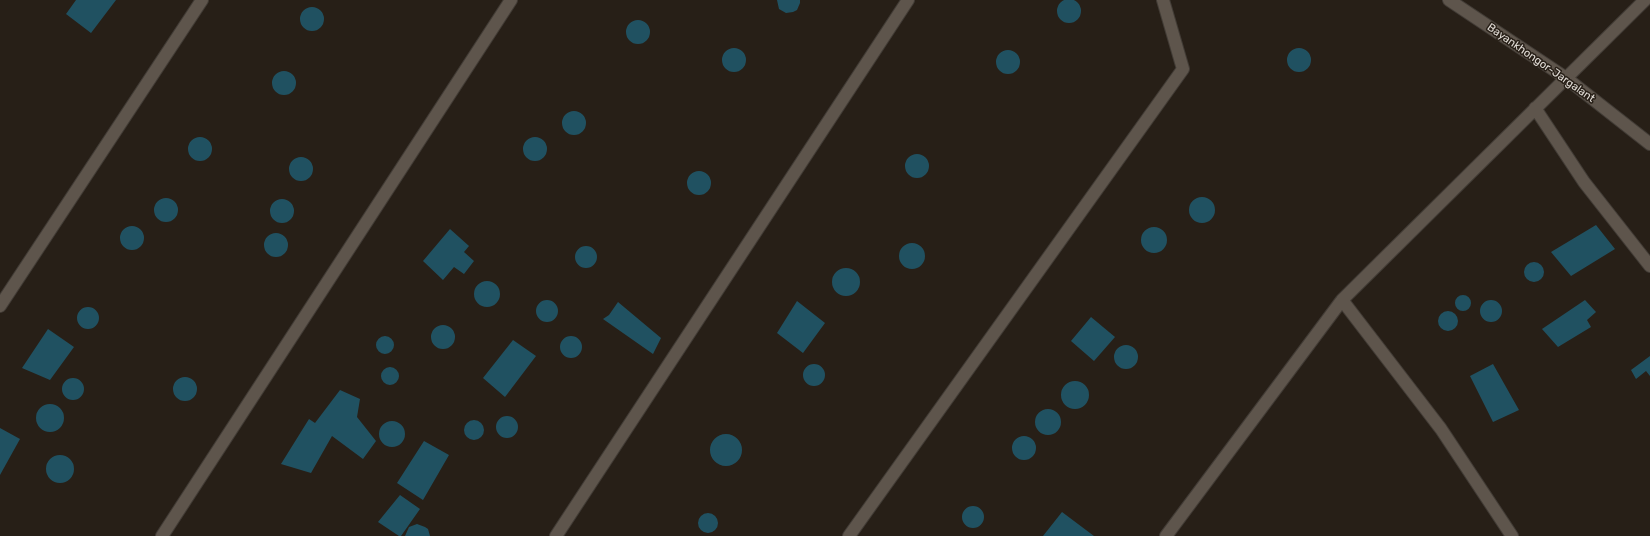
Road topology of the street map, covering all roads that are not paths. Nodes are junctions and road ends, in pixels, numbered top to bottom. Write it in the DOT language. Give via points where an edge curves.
graph roads {
  1 [pos="202,0"];
  2 [pos="511,0"];
  3 [pos="908,0"];
  4 [pos="1163,0"];
  5 [pos="1449,0"];
  6 [pos="1645,0"];
  7 [pos="1566,78"];
  8 [pos="1534,108"];
  9 [pos="1650,144"];
  10 [pos="1650,266"];
  11 [pos="1342,300"];
  12 [pos="0,306"];
  13 [pos="162,536"];
  14 [pos="556,536"];
  15 [pos="850,536"];
  16 [pos="1166,536"];
  17 [pos="1512,536"];
  1 -- 12 [label="street"];
  2 -- 13 [label="street"];
  3 -- 14 [label="street"];
  4 -- 15 [label="street" via="1183,69"];
  5 -- 7 [label="street, Bayankhongor-Jargalant"];
  6 -- 7 [label="street"];
  7 -- 8 [label="street"];
  7 -- 9 [label="street, Bayankhongor-Jargalant"];
  8 -- 10 [label="street" via="1584,182"];
  8 -- 11 [label="street"];
  11 -- 16 [label="street"];
  11 -- 17 [label="street" via="1441,429"];
}
